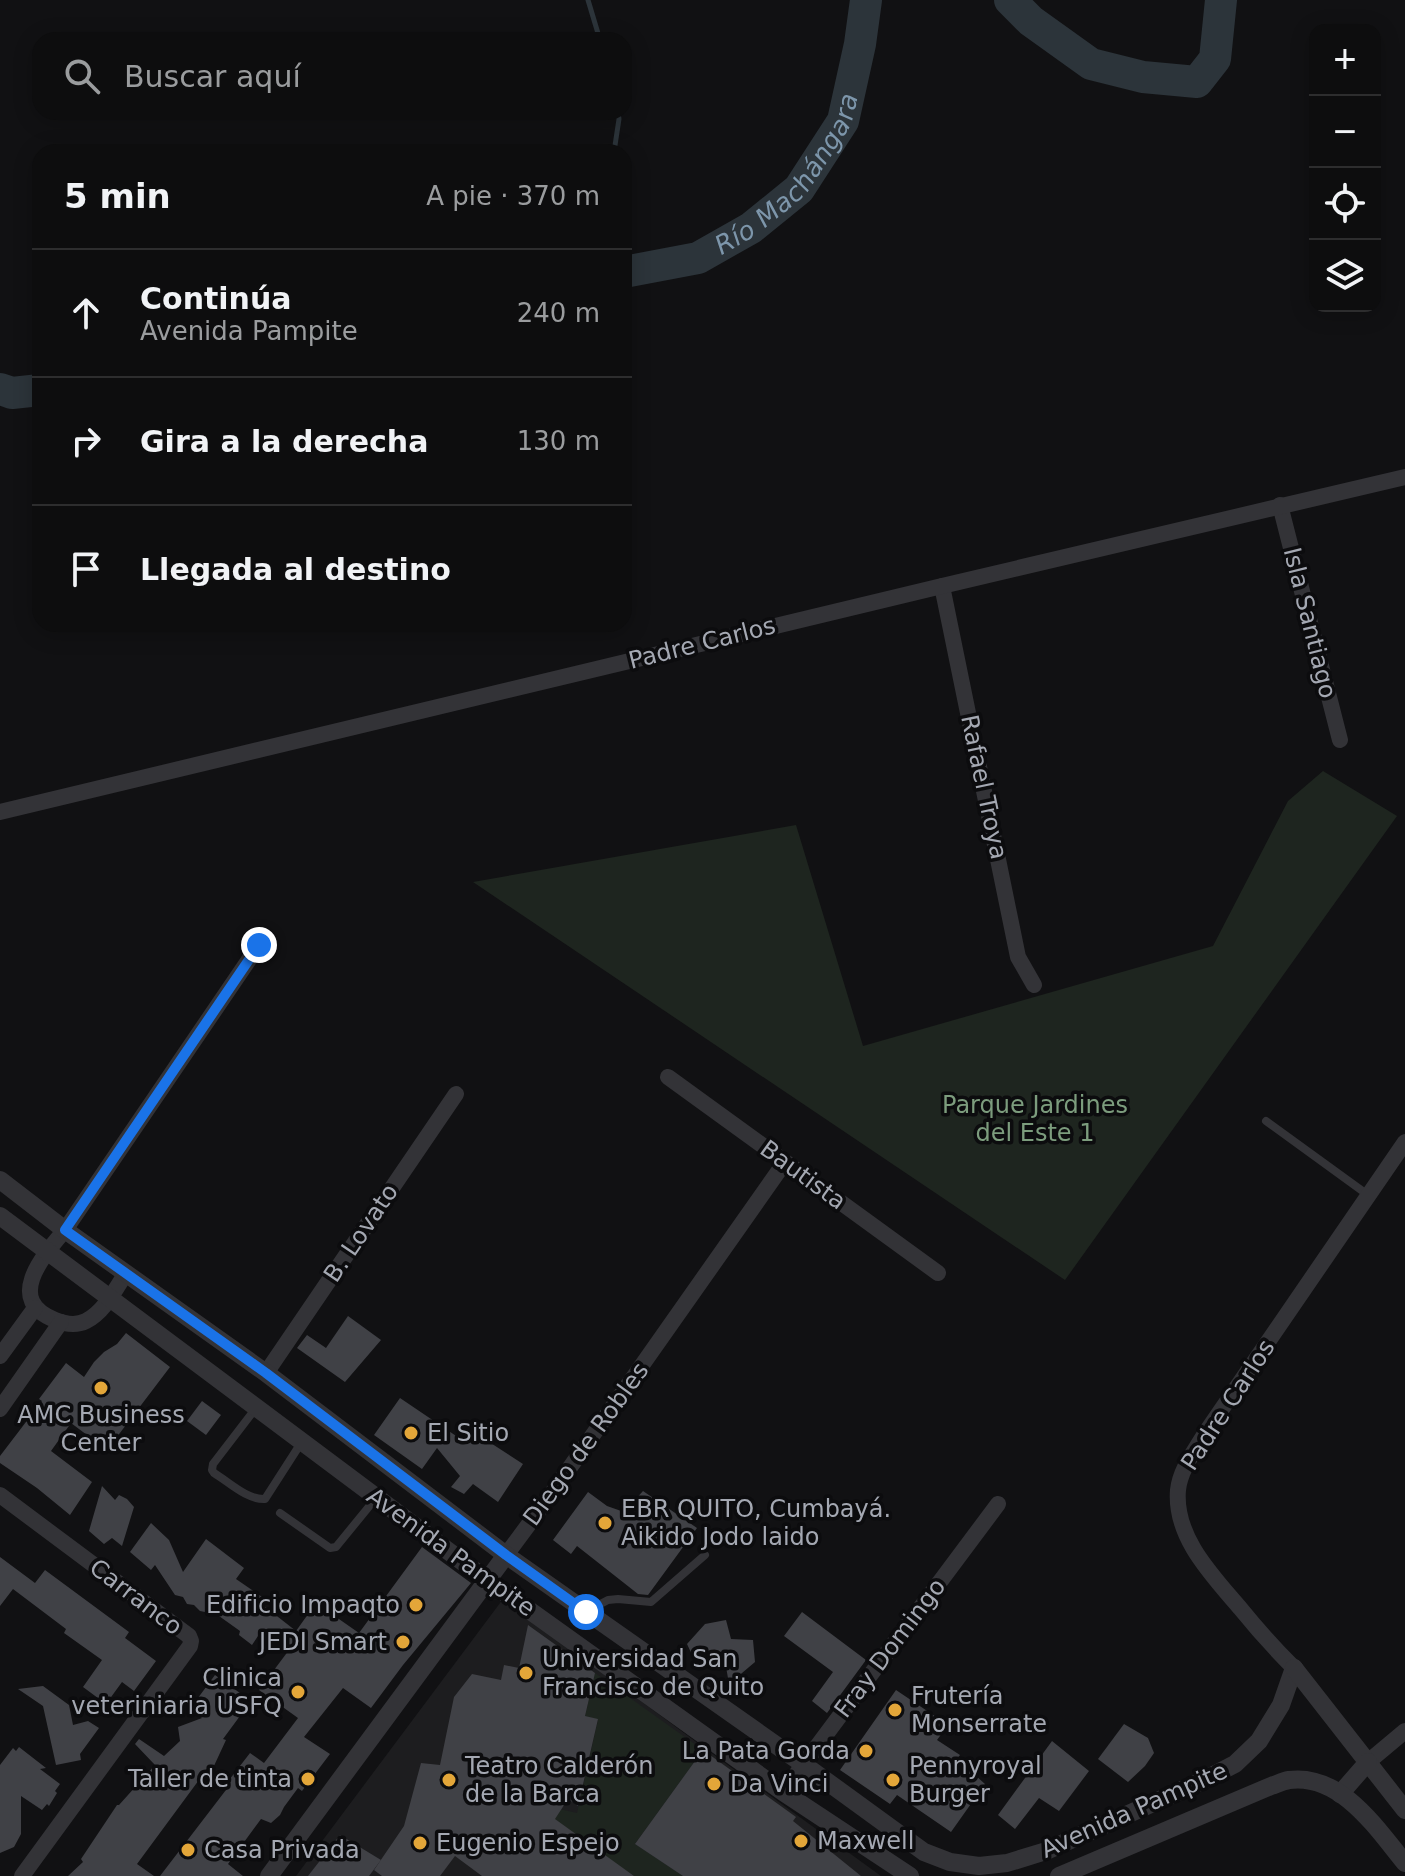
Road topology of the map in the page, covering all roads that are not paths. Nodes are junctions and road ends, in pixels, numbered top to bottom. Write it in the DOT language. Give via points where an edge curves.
graph roads {
  1 [pos="1405,477"];
  2 [pos="1280,505"];
  3 [pos="942,586"];
  4 [pos="1340,740"];
  5 [pos="0,812"];
  6 [pos="259,945"];
  7 [pos="1034,985"];
  8 [pos="668,1077"];
  9 [pos="456,1094"];
  10 [pos="1266,1121"];
  11 [pos="1405,1142"];
  12 [pos="785,1162"];
  13 [pos="0,1180"];
  14 [pos="1368,1195"];
  15 [pos="0,1216"];
  16 [pos="65,1230"];
  17 [pos="47,1252"];
  18 [pos="126,1273"];
  19 [pos="938,1273"];
  20 [pos="109,1299"];
  21 [pos="35,1308"];
  22 [pos="61,1322"];
  23 [pos="0,1356"];
  24 [pos="266,1373"];
  25 [pos="251,1405"];
  26 [pos="0,1409"];
  27 [pos="302,1442"];
  28 [pos="0,1495"];
  29 [pos="376,1497"];
  30 [pos="998,1504"];
  31 [pos="280,1513"];
  32 [pos="506,1555"];
  33 [pos="705,1555"];
  34 [pos="487,1580"];
  35 [pos="586,1612"];
  36 [pos="1294,1668"];
  37 [pos="1405,1731"];
  38 [pos="1368,1762"];
  39 [pos="803,1764"];
  40 [pos="1202,1781"];
  41 [pos="783,1792"];
  42 [pos="1340,1794"];
  43 [pos="1217,1810"];
  44 [pos="1405,1810"];
  45 [pos="1405,1863"];
  46 [pos="22,1876"];
  47 [pos="269,1876"];
  48 [pos="910,1876"];
  49 [pos="1059,1876"];
  1 -- 2 [label="street, Padre Carlos"];
  2 -- 3 [label="street, Padre Carlos"];
  2 -- 4 [label="street, Isla Santiago"];
  3 -- 5 [label="street, Padre Carlos"];
  3 -- 7 [label="street, Rafael Troya" via="1018,957"];
  6 -- 16 [label="street"];
  8 -- 12 [label="street, Bautista"];
  9 -- 24 [label="street, B. Lovato"];
  10 -- 14 [label="lane"];
  11 -- 14 [label="street, Padre Carlos"];
  12 -- 19 [label="street, Bautista"];
  12 -- 32 [label="street, Diego de Robles"];
  13 -- 16 [label="street, Avenida Pampite"];
  14 -- 36 [label="street, Padre Carlos" via="1204,1435 1178,1489 1179,1514 1207,1570"];
  15 -- 17 [label="street, Avenida Pampite"];
  16 -- 17 [label="street"];
  16 -- 18 [label="street, Avenida Pampite"];
  17 -- 20 [label="street, Avenida Pampite"];
  17 -- 21 [label="street" via="31,1278"];
  18 -- 20 [label="street"];
  18 -- 24 [label="street, Avenida Pampite"];
  20 -- 22 [label="street" via="85,1322"];
  20 -- 25 [label="street, Avenida Pampite"];
  21 -- 22 [label="street"];
  21 -- 23 [label="street"];
  22 -- 26 [label="street"];
  24 -- 25 [label="street"];
  24 -- 32 [label="street, Avenida Pampite"];
  25 -- 27 [label="street, Avenida Pampite"];
  25 -- 27 [label="lane" via="213,1464 214,1473 250,1496 265,1499"];
  27 -- 29 [label="street, Avenida Pampite"];
  28 -- 46 [label="street, Carranco" via="191,1641"];
  29 -- 31 [label="lane" via="336,1547"];
  29 -- 34 [label="street, Avenida Pampite"];
  30 -- 39 [label="street, Fray Domingo"];
  32 -- 34 [label="street, Diego de Robles"];
  32 -- 35 [label="street, Avenida Pampite"];
  33 -- 35 [label="lane" via="651,1602 608,1600"];
  34 -- 41 [label="street, Avenida Pampite"];
  34 -- 47 [label="street, Diego de Robles"];
  35 -- 39 [label="street, Avenida Pampite"];
  36 -- 38 [label="street"];
  36 -- 40 [label="street, Avenida Pampite" via="1281,1705 1259,1741 1235,1764"];
  37 -- 38 [label="street"];
  38 -- 42 [label="street"];
  38 -- 44 [label="street"];
  39 -- 40 [label="street, Avenida Pampite" via="924,1852 979,1866 1046,1851"];
  39 -- 41 [label="street, Fray Domingo"];
  40 -- 43 [label="street"];
  41 -- 48 [label="street, Avenida Pampite"];
  42 -- 43 [label="street, Avenida Pampite" via="1318,1783 1289,1780"];
  42 -- 45 [label="street, Avenida Pampite"];
  43 -- 49 [label="street, Avenida Pampite"];
}
